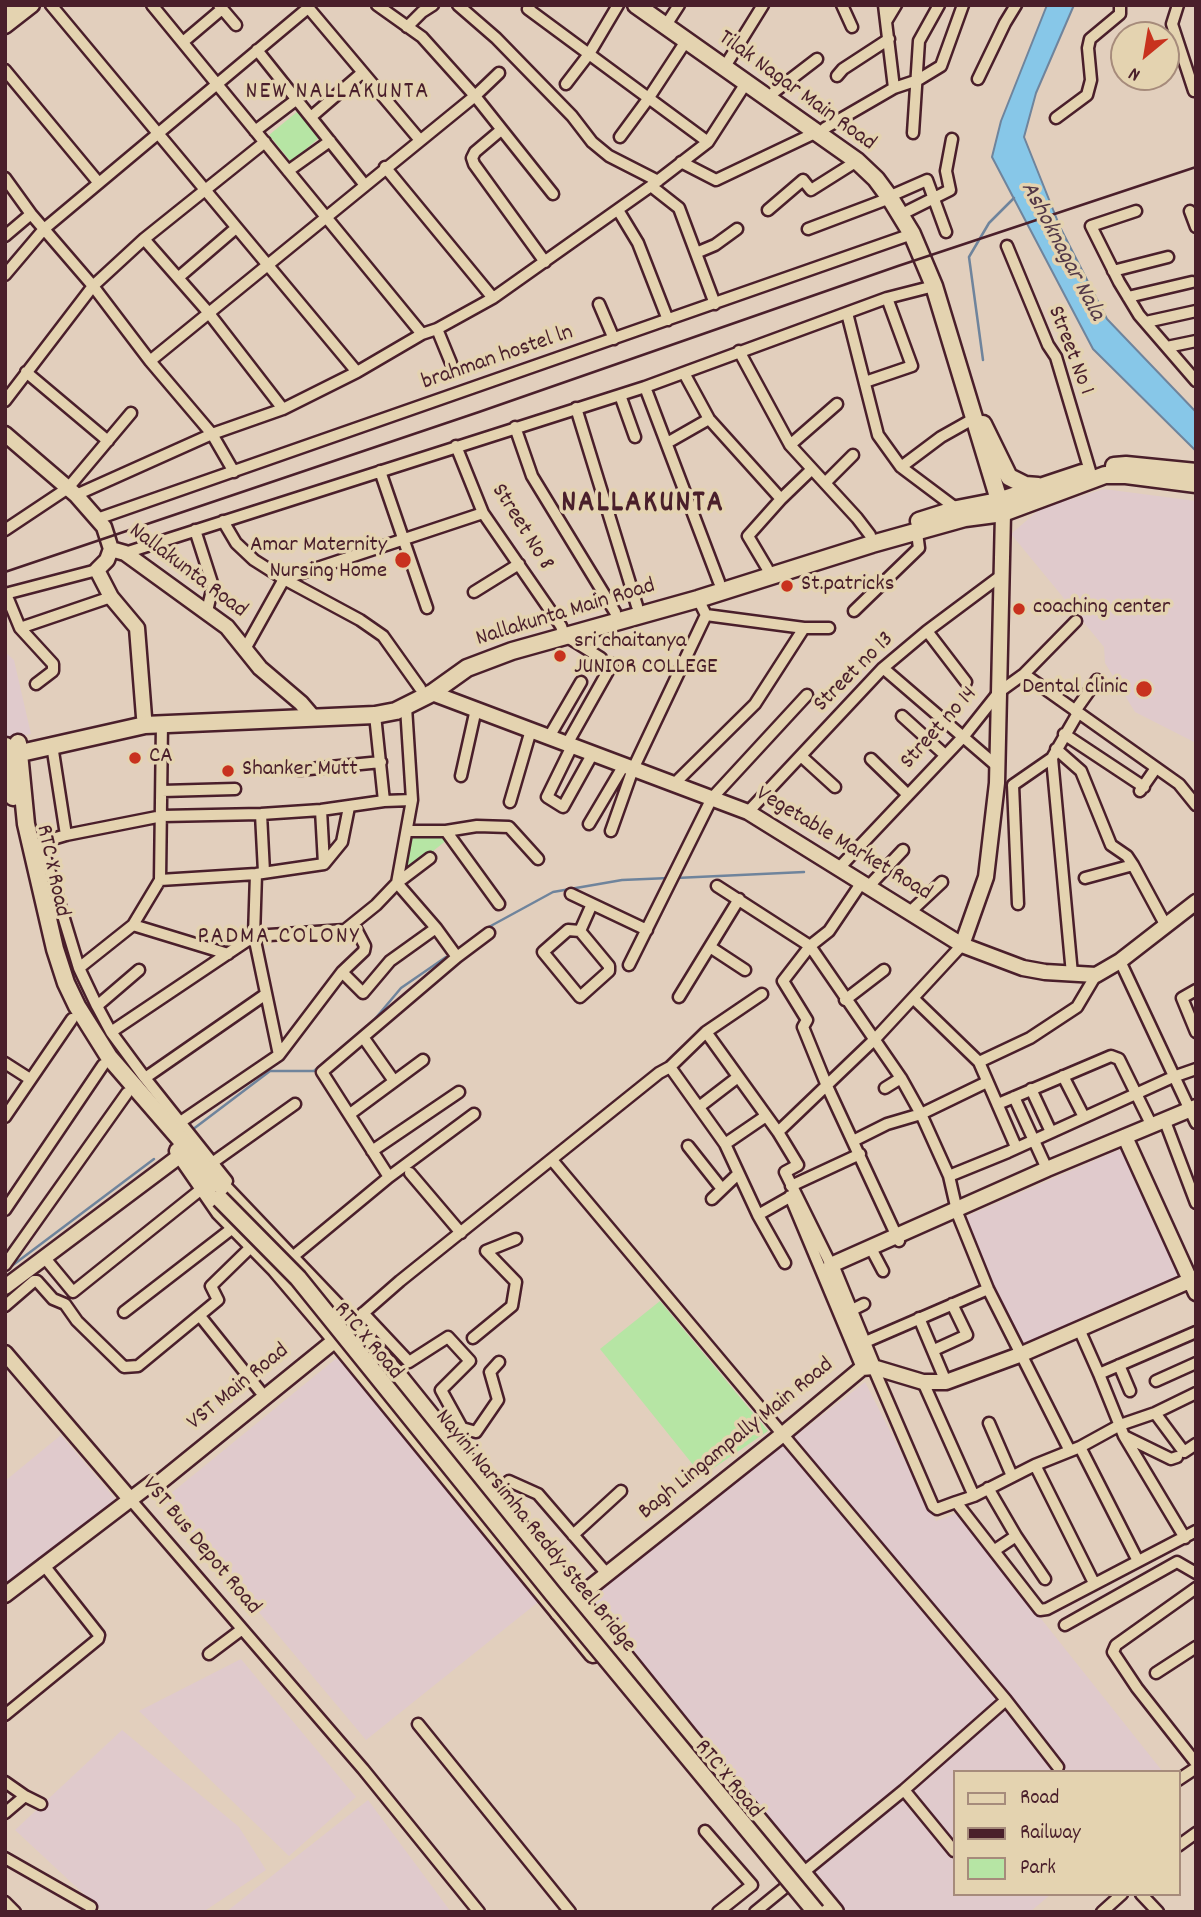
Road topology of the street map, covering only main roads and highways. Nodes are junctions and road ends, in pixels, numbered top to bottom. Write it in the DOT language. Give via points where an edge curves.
graph roads {
  1 [pos="636,5"];
  2 [pos="650,5"];
  3 [pos="726,64"];
  4 [pos="821,130"];
  5 [pos="893,196"];
  6 [pos="951,330"];
  7 [pos="1194,478"];
  8 [pos="1039,486"];
  9 [pos="1001,507"];
  10 [pos="562,631"];
  11 [pos="426,690"];
  12 [pos="311,714"];
  13 [pos="10,750"];
  14 [pos="61,984"];
  15 [pos="210,1192"];
  16 [pos="388,1364"];
  17 [pos="397,1388"];
  18 [pos="807,1912"];
  19 [pos="816,1912"];
  20 [pos="828,1912"];
  21 [pos="835,1912"];
  1 -- 3 [label="main road, Tilak Nagar Main Road"];
  2 -- 3 [label="main road, Tilak Nagar Main Road"];
  3 -- 4 [label="main road, Tilak Nagar Main Road" via="774,92"];
  3 -- 4 [label="main road, Tilak Nagar Main Road" via="746,83"];
  4 -- 5 [label="main road, Tilak Nagar Main Road"];
  4 -- 5 [label="main road, Tilak Nagar Main Road" via="873,165"];
  5 -- 6 [label="main road, Tilak Nagar Main Road"];
  5 -- 6 [label="main road, Tilak Nagar Main Road" via="908,211 927,247"];
  6 -- 8 [label="main road, Tilak Nagar Main Road" via="983,424 1009,477"];
  6 -- 9 [label="main road, Tilak Nagar Main Road"];
  7 -- 8 [label="main road" via="1126,464"];
  7 -- 9 [label="main road" via="1105,475"];
  8 -- 9 [label="main road"];
  9 -- 10 [label="main road, Nallakunta Main Road" via="698,599"];
  9 -- 10 [label="main road, Nallakunta Main Road" via="957,509"];
  10 -- 11 [label="main road, Nallakunta Main Road" via="485,660"];
  11 -- 12 [label="main road, Nallakunta Main Road" via="389,704"];
  11 -- 12 [label="main road, Nallakunta Main Road" via="406,707 374,715"];
  12 -- 13 [label="main road, Nallakunta Main Road" via="162,723"];
  12 -- 13 [label="main road, Nallakunta Main Road" via="144,717"];
  13 -- 14 [label="main road, RTC X Road" via="36,844"];
  13 -- 14 [label="main road, RTC X Road" via="21,849 44,947"];
  14 -- 15 [label="main road, RTC X Road" via="72,1019 103,1065"];
  14 -- 16 [label="main road, RTC X Road" via="109,1057 290,1259 357,1318"];
  15 -- 18 [label="main road, RTC X Road" via="220,1212 334,1337"];
  15 -- 19 [label="main road, Nayini Narsimha Reddy Steel Bridge, bridge" via="298,1278"];
  16 -- 17 [label="main road, RTC X Road" via="388,1376"];
  16 -- 21 [label="main road, RTC X Road"];
  17 -- 20 [label="main road, Nayini Narsimha Reddy Steel Bridge"];
}
